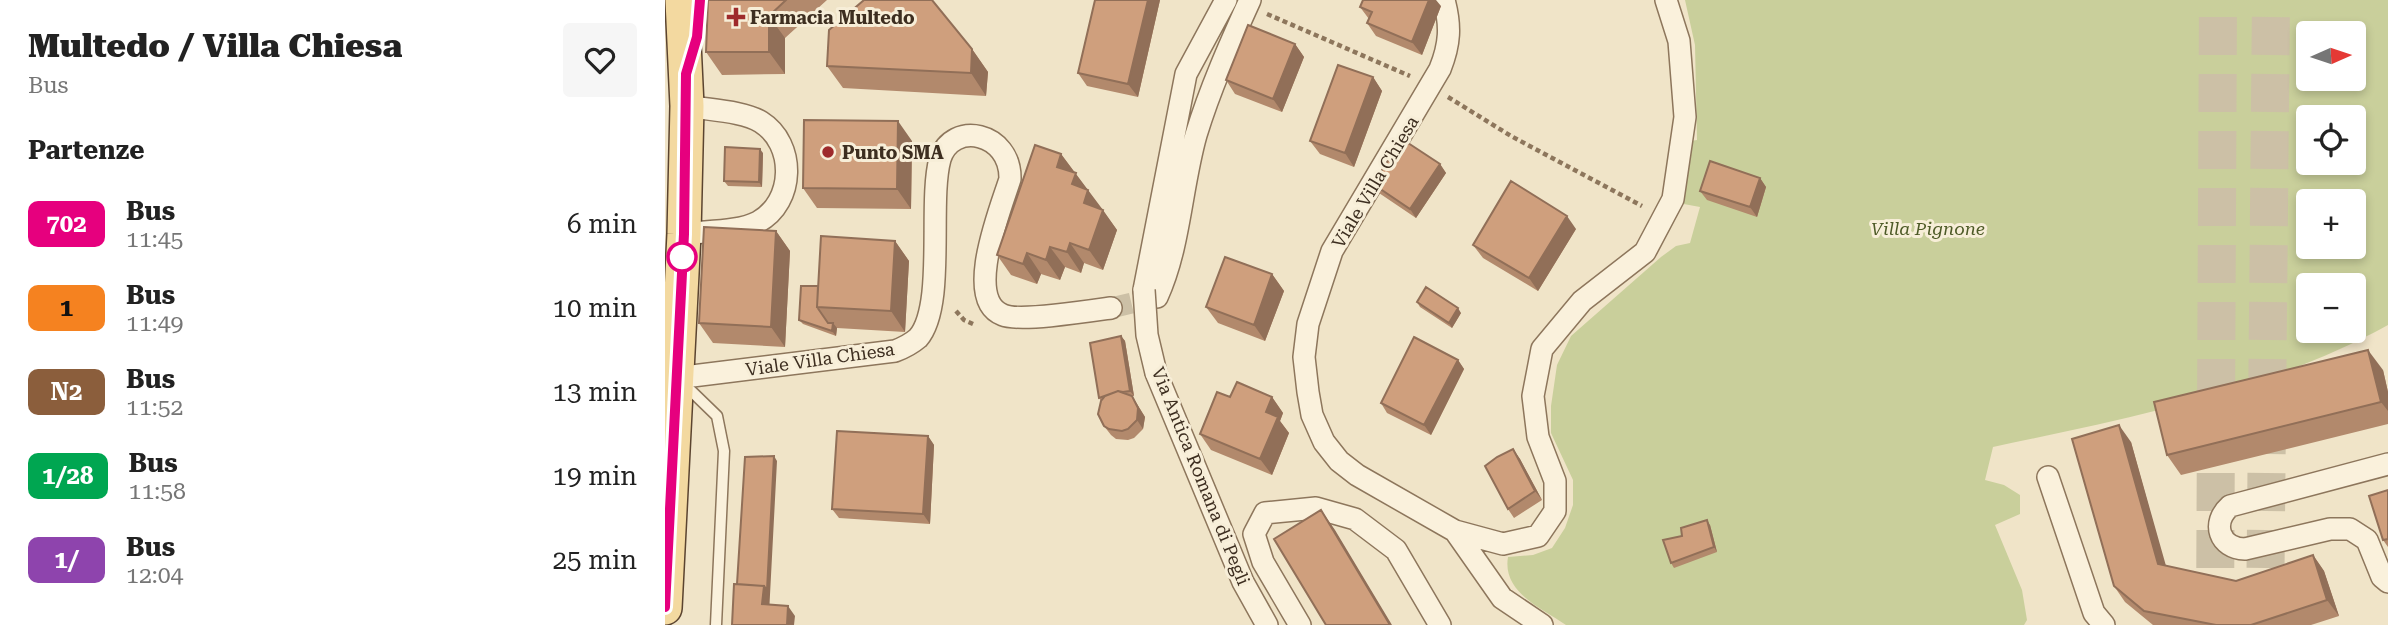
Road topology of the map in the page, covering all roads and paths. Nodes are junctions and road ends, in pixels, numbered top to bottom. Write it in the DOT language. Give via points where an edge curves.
graph roads {
  1 [pos="682,0"];
  2 [pos="700,0"];
  3 [pos="1226,0"];
  4 [pos="1444,0"];
  5 [pos="1665,0"];
  6 [pos="1248,3"];
  7 [pos="665,35"];
  8 [pos="1186,74"];
  9 [pos="1215,80"];
  10 [pos="1430,87"];
  11 [pos="686,90"];
  12 [pos="675,162"];
  13 [pos="1664,218"];
  14 [pos="684,234"];
  15 [pos="1151,293"];
  16 [pos="1111,308"];
  17 [pos="676,378"];
  18 [pos="2388,464"];
  19 [pos="2048,477"];
  20 [pos="1455,531"];
  21 [pos="2388,582"];
  22 [pos="665,608"];
  23 [pos="716,625"];
  24 [pos="1267,625"];
  25 [pos="1300,625"];
  26 [pos="1440,625"];
  27 [pos="1542,625"];
  28 [pos="2104,625"];
  1 -- 11 [label="main road"];
  2 -- 11 [label="main road"];
  3 -- 8 [label="street, Via Antica Romana di Pegli"];
  4 -- 10 [label="street, Viale Villa Chiesa" via="1448,45"];
  5 -- 13 [label="street, Viale Villa Chiesa" via="1679,41 1685,117 1673,199"];
  6 -- 9 [label="street"];
  6 -- 10 [label="path"];
  7 -- 11 [label="main road"];
  8 -- 9 [label="street"];
  8 -- 15 [label="street, Via Antica Romana di Pegli"];
  9 -- 15 [label="street" via="1196,135 1168,274"];
  10 -- 13 [label="path"];
  10 -- 20 [label="street, Viale Villa Chiesa" via="1332,251 1308,324 1304,357 1313,415 1324,442 1339,461"];
  11 -- 12 [label="main road"];
  11 -- 14 [label="street" via="761,122 776,135 788,172 774,208 759,221 741,228"];
  12 -- 14 [label="main road"];
  13 -- 20 [label="street, Viale Villa Chiesa" via="1645,252 1582,301 1542,349 1533,396 1538,436 1555,481 1555,511 1538,536 1503,544"];
  14 -- 17 [label="main road"];
  15 -- 24 [label="street, Via Antica Romana di Pegli, bridge" via="1147,335 1156,373 1243,582"];
  16 -- 17 [label="street, Viale Villa Chiesa" via="1010,317 991,307 985,295 985,270 1010,168 1000,147 991,140 968,136 947,147 941,157 931,299 918,337 895,351"];
  17 -- 22 [label="main road"];
  17 -- 23 [label="lane" via="717,416 724,451"];
  18 -- 21 [label="street" via="2230,506 2219,526 2224,541 2245,550 2330,529 2350,529 2367,540"];
  19 -- 28 [label="street" via="2094,613"];
  20 -- 27 [label="street" via="1502,598"];
  25 -- 26 [label="street" via="1263,562 1254,534 1265,513 1316,508 1355,519 1397,550"];
}
